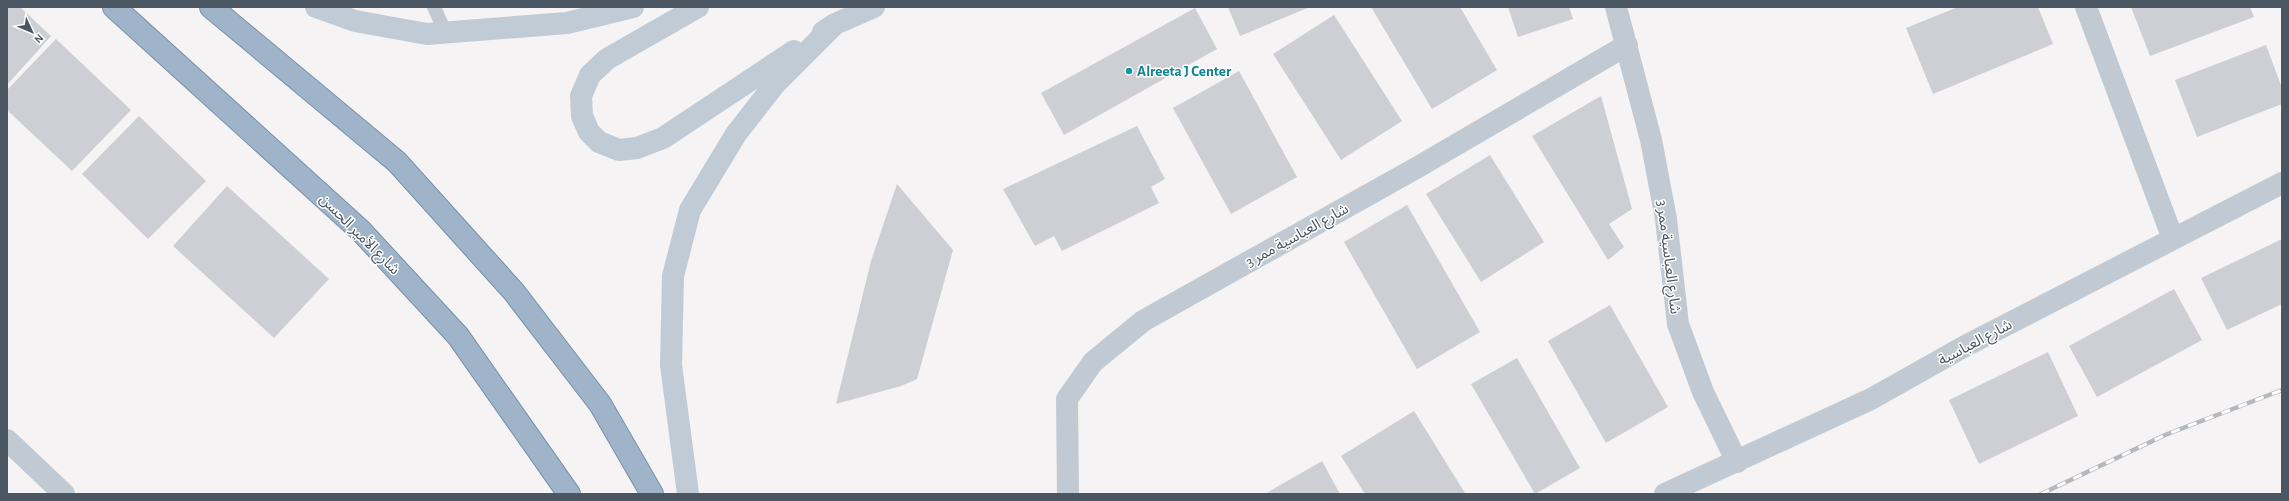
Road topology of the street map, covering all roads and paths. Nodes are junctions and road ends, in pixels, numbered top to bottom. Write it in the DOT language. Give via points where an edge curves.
graph roads {
  1 [pos="114,7"];
  2 [pos="211,7"];
  3 [pos="316,7"];
  4 [pos="434,7"];
  5 [pos="633,7"];
  6 [pos="698,7"];
  7 [pos="874,7"];
  8 [pos="1616,7"];
  9 [pos="2086,7"];
  10 [pos="835,24"];
  11 [pos="446,34"];
  12 [pos="1627,45"];
  13 [pos="2282,183"];
  14 [pos="2173,239"];
  15 [pos="7,440"];
  16 [pos="1736,462"];
  17 [pos="64,494"];
  18 [pos="569,494"];
  19 [pos="652,494"];
  20 [pos="688,494"];
  21 [pos="1068,494"];
  22 [pos="1665,494"];
  1 -- 18 [label="highway, شارع الأمير الحسن" via="361,231 458,336"];
  2 -- 19 [label="highway" via="397,162 514,292 600,404"];
  3 -- 11 [label="main road" via="355,21 427,34"];
  4 -- 11 [label="lane"];
  5 -- 11 [label="main road" via="567,23"];
  6 -- 10 [label="main road" via="607,58 590,75 581,96 582,116 589,132 599,142 619,150 637,148 663,138"];
  7 -- 10 [label="main road"];
  8 -- 12 [label="street, شارع العباسية ممر 3"];
  9 -- 14 [label="street"];
  10 -- 20 [label="main road" via="765,96 736,134 690,210 673,276 671,365"];
  12 -- 16 [label="street, شارع العباسية ممر 3" via="1651,140 1666,219 1678,324 1703,392"];
  12 -- 21 [label="street, شارع العباسية ممر 3" via="1418,168 1143,321 1093,362 1067,399"];
  13 -- 14 [label="street, شارع العباسية"];
  14 -- 16 [label="street, شارع العباسية" via="1967,345 1871,399"];
  15 -- 17 [label="street"];
  16 -- 22 [label="street, شارع العباسية"];
}
